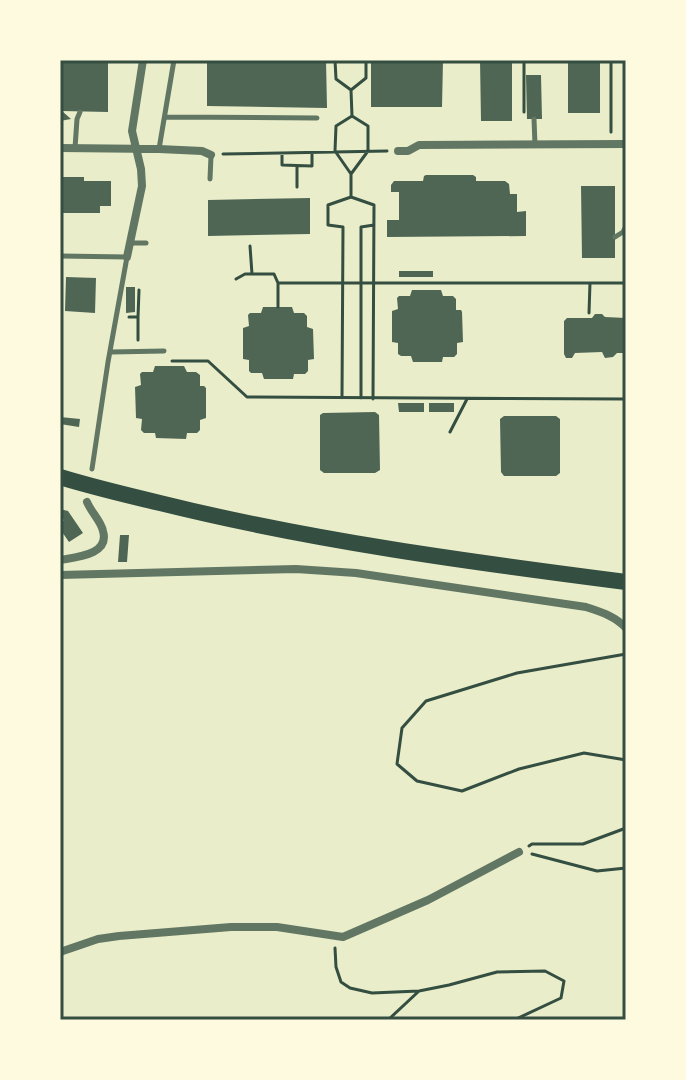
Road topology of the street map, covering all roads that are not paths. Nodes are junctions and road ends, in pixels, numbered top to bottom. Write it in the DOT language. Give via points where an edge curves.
graph roads {
  1 [pos="143,60"];
  2 [pos="174,60"];
  3 [pos="80,112"];
  4 [pos="165,117"];
  5 [pos="317,118"];
  6 [pos="534,119"];
  7 [pos="626,144"];
  8 [pos="535,145"];
  9 [pos="60,148"];
  10 [pos="75,148"];
  11 [pos="136,149"];
  12 [pos="159,149"];
  13 [pos="398,151"];
  14 [pos="211,155"];
  15 [pos="210,179"];
  16 [pos="626,226"];
  17 [pos="615,237"];
  18 [pos="131,243"];
  19 [pos="146,243"];
  20 [pos="60,256"];
  21 [pos="127,257"];
  22 [pos="164,351"];
  23 [pos="111,352"];
  24 [pos="92,469"];
  25 [pos="60,477"];
  26 [pos="87,502"];
  27 [pos="60,560"];
  28 [pos="60,575"];
  29 [pos="626,582"];
  30 [pos="626,628"];
  31 [pos="519,852"];
  32 [pos="60,952"];
  1 -- 11 [label="street" via="132,131"];
  2 -- 4 [label="lane"];
  3 -- 10 [label="lane"];
  4 -- 5 [label="lane"];
  4 -- 12 [label="lane"];
  6 -- 8 [label="lane"];
  7 -- 8 [label="street"];
  8 -- 13 [label="street" via="419,145"];
  9 -- 10 [label="street"];
  10 -- 11 [label="street"];
  11 -- 12 [label="street"];
  11 -- 18 [label="street" via="142,186"];
  12 -- 14 [label="street"];
  14 -- 15 [label="lane"];
  16 -- 17 [label="lane"];
  18 -- 19 [label="lane"];
  18 -- 21 [label="street"];
  20 -- 21 [label="lane"];
  21 -- 23 [label="lane"];
  22 -- 23 [label="lane"];
  23 -- 24 [label="lane"];
  25 -- 29 [label="main road" via="263,526"];
  26 -- 27 [label="street" via="103,530 102,544 94,552"];
  28 -- 30 [label="street" via="296,569 356,573 586,607"];
  31 -- 32 [label="street" via="343,937 277,927 191,929 108,938"];
}
